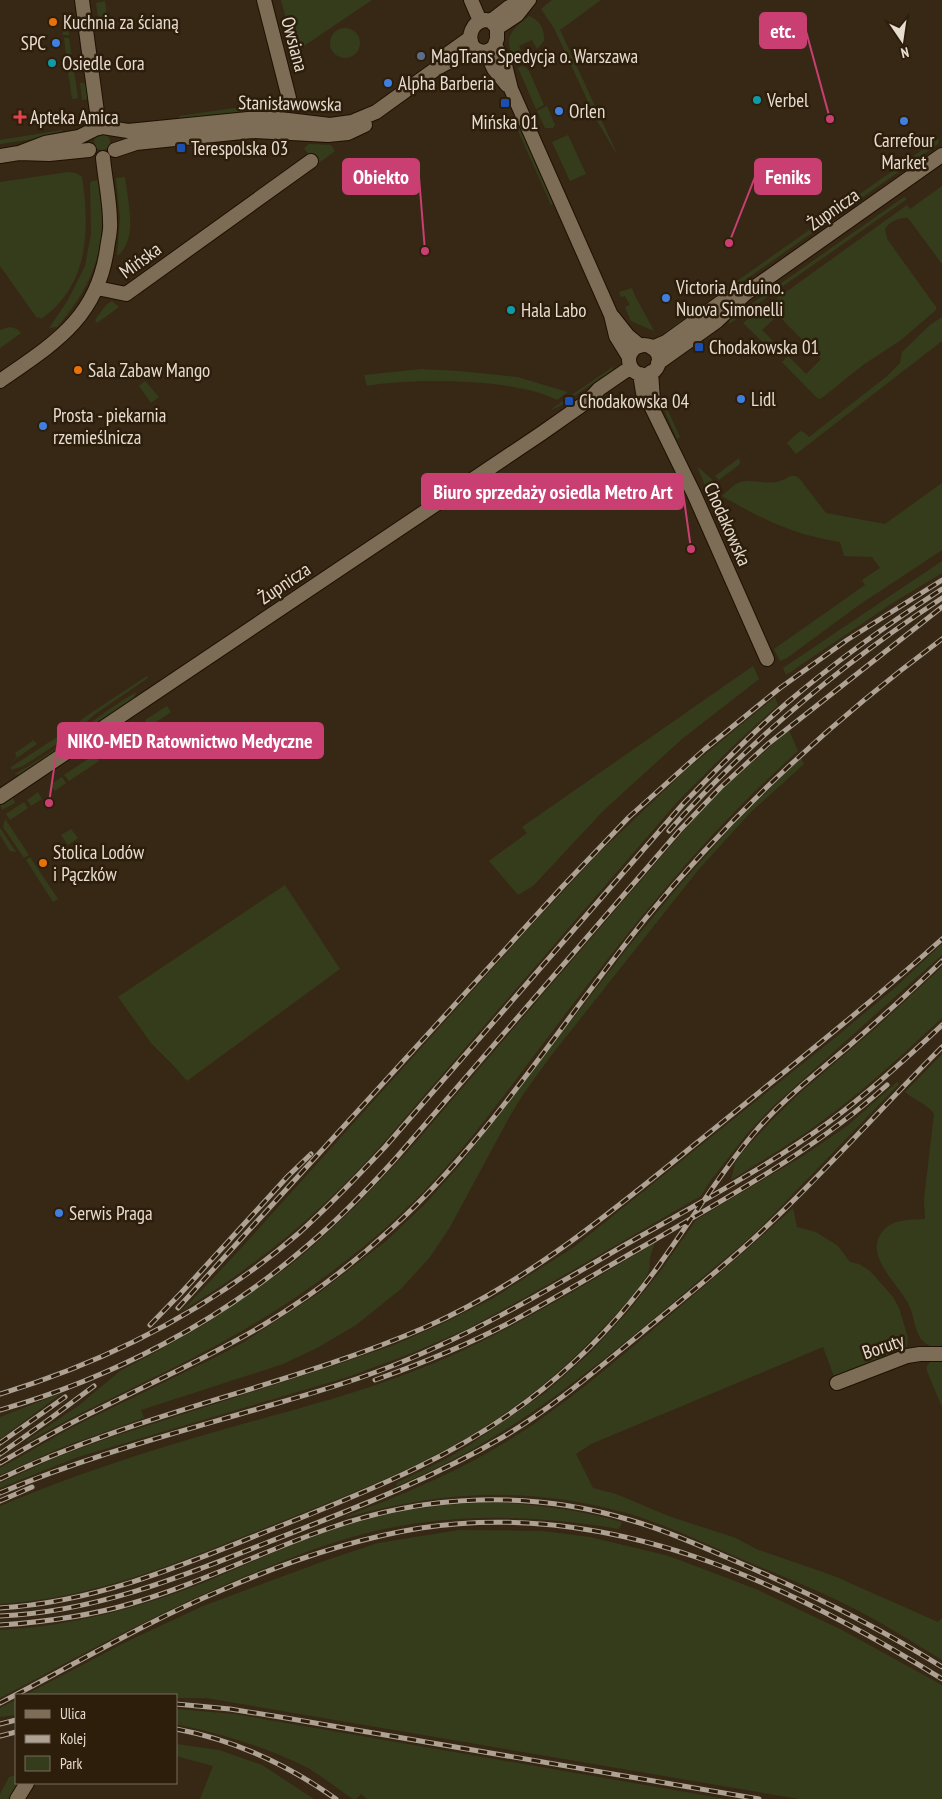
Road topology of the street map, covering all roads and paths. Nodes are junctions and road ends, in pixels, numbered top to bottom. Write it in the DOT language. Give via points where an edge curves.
graph roads {
  1 [pos="82,0"];
  2 [pos="264,0"];
  3 [pos="471,0"];
  4 [pos="528,0"];
  5 [pos="489,23"];
  6 [pos="481,46"];
  7 [pos="289,98"];
  8 [pos="376,112"];
  9 [pos="100,129"];
  10 [pos="89,150"];
  11 [pos="19,153"];
  12 [pos="109,154"];
  13 [pos="942,155"];
  14 [pos="0,156"];
  15 [pos="311,161"];
  16 [pos="97,288"];
  17 [pos="745,294"];
  18 [pos="611,315"];
  19 [pos="646,347"];
  20 [pos="641,368"];
  21 [pos="0,381"];
  22 [pos="767,658"];
  23 [pos="0,797"];
  24 [pos="942,1354"];
  25 [pos="837,1383"];
  26 [pos="26,1784"];
  27 [pos="17,1799"];
  1 -- 9 [label="street"];
  2 -- 7 [label="street, Owsiana"];
  3 -- 5 [label="street"];
  4 -- 5 [label="street" via="509,7"];
  5 -- 6 [label="street"];
  5 -- 6 [label="street" via="473,27"];
  6 -- 8 [label="street" via="449,53 437,68"];
  6 -- 18 [label="street, Chodakowska" via="504,65 511,89"];
  8 -- 9 [label="street, Stanisławowska" via="352,122 330,125 248,119 135,131"];
  8 -- 12 [label="street, Stanisławowska" via="363,127 348,133 310,135 252,131 136,143"];
  9 -- 10 [label="street" via="87,141"];
  9 -- 11 [label="street, Stanisławowska"];
  9 -- 12 [label="street" via="114,132 117,141"];
  10 -- 11 [label="street, Stanisławowska"];
  10 -- 12 [label="street" via="95,156"];
  11 -- 14 [label="street, Stanisławowska"];
  12 -- 16 [label="street" via="110,223 106,259"];
  13 -- 17 [label="street, Żupnicza"];
  15 -- 16 [label="street, Mińska" via="126,294"];
  16 -- 21 [label="street" via="83,314 61,336"];
  17 -- 19 [label="street, Żupnicza" via="727,298 666,342"];
  17 -- 20 [label="street, Żupnicza" via="717,321"];
  18 -- 19 [label="street, Chodakowska" via="628,336"];
  18 -- 20 [label="street, Chodakowska" via="616,336"];
  19 -- 20 [label="street" via="657,354"];
  19 -- 20 [label="street, Żupnicza" via="632,350"];
  20 -- 22 [label="street, Chodakowska" via="653,400 651,406"];
  20 -- 23 [label="street, Żupnicza" via="599,389 589,400"];
  24 -- 25 [label="street, Boruty" via="906,1356"];
  26 -- 27 [label="street"];
}
